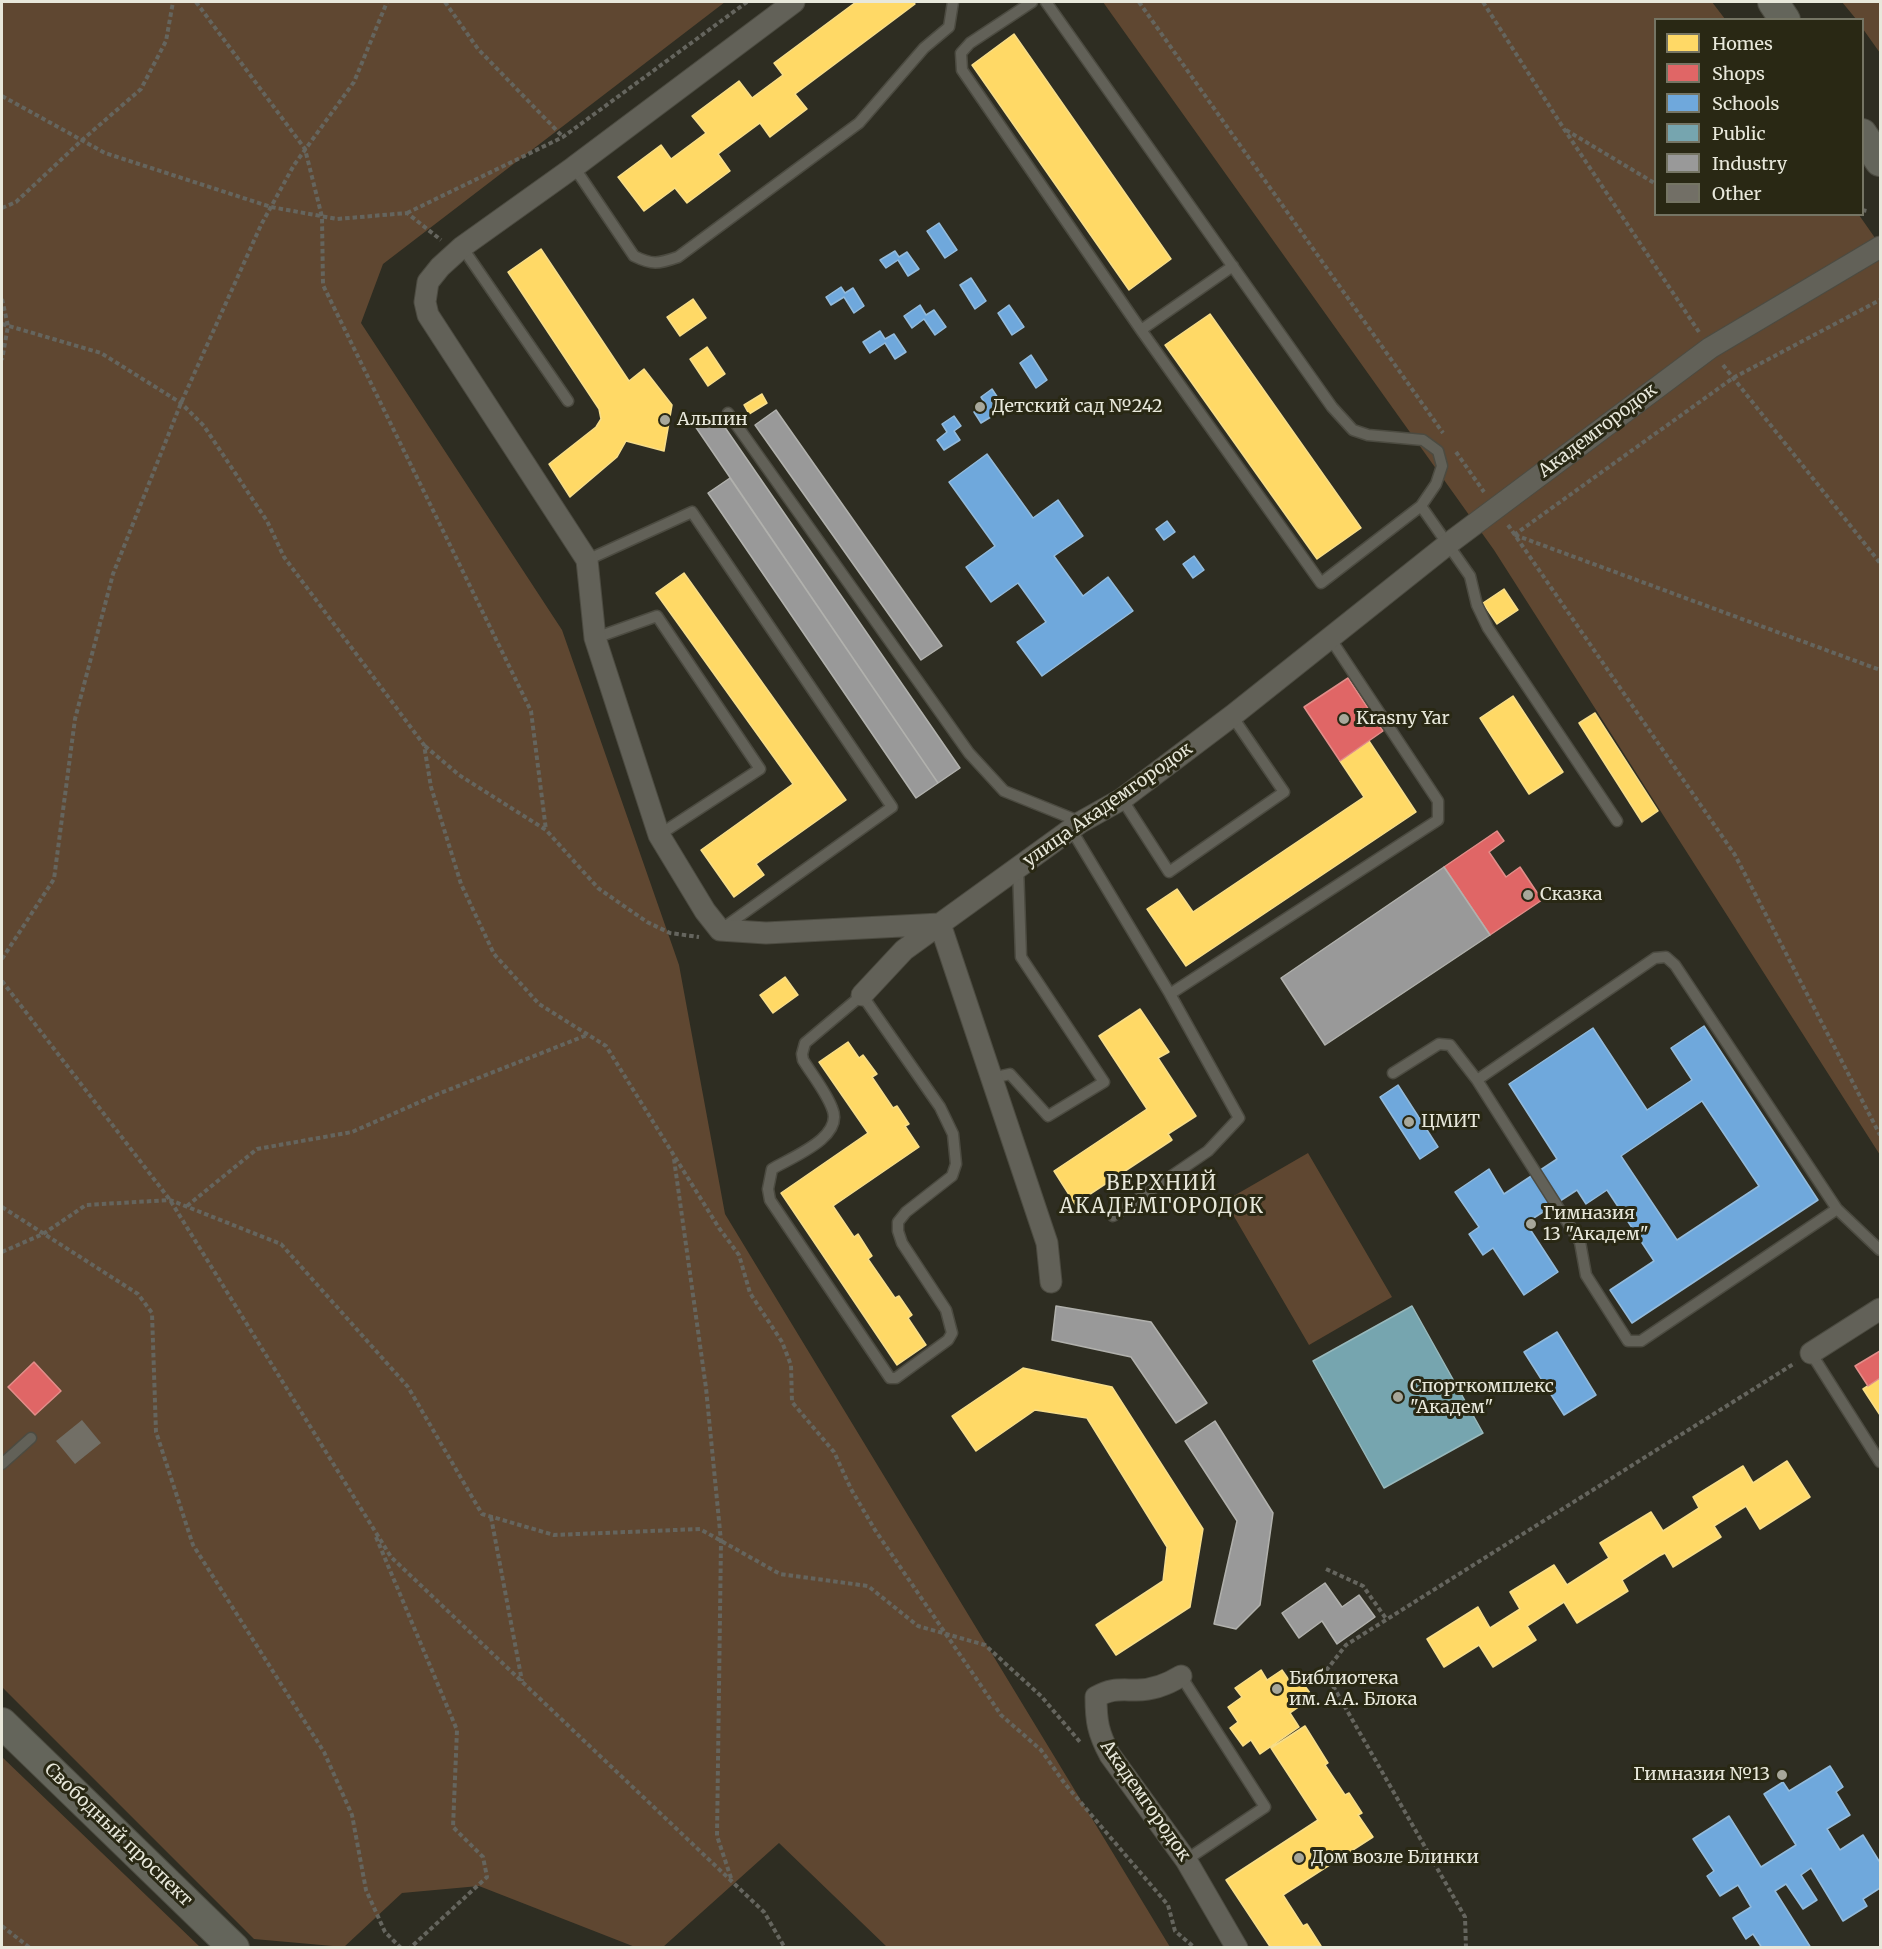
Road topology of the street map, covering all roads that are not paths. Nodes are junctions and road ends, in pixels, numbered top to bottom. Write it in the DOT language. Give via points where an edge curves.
graph roads {
  1 [pos="794,2"];
  2 [pos="952,2"];
  3 [pos="1032,2"];
  4 [pos="1046,2"];
  5 [pos="1773,2"];
  6 [pos="1784,18"];
  7 [pos="1864,136"];
  8 [pos="1881,161"];
  9 [pos="574,168"];
  10 [pos="467,244"];
  11 [pos="1881,247"];
  12 [pos="1233,267"];
  13 [pos="1141,330"];
  14 [pos="568,401"];
  15 [pos="728,413"];
  16 [pos="1421,506"];
  17 [pos="1448,544"];
  18 [pos="587,560"];
  19 [pos="595,638"];
  20 [pos="1330,638"];
  21 [pos="1232,716"];
  22 [pos="1122,799"];
  23 [pos="1617,821"];
  24 [pos="1076,825"];
  25 [pos="659,835"];
  26 [pos="1018,867"];
  27 [pos="940,924"];
  28 [pos="720,930"];
  29 [pos="1170,994"];
  30 [pos="862,995"];
  31 [pos="1393,1073"];
  32 [pos="992,1078"];
  33 [pos="1477,1080"];
  34 [pos="1836,1209"];
  35 [pos="1113,1216"];
  36 [pos="1881,1250"];
  37 [pos="1051,1282"];
  38 [pos="1881,1309"];
  39 [pos="1811,1353"];
  40 [pos="31,1438"];
  41 [pos="1881,1462"];
  42 [pos="2,1464"];
  43 [pos="1181,1676"];
  44 [pos="2,1723"];
  45 [pos="1186,1860"];
  46 [pos="234,1947"];
  47 [pos="1237,1947"];
  1 -- 9 [label="street"];
  2 -- 9 [label="lane" via="949,27 924,48 859,123 678,257 649,263 634,256"];
  3 -- 13 [label="lane" via="970,43 962,53 962,70"];
  4 -- 12 [label="lane"];
  5 -- 6 [label="main road"];
  7 -- 8 [label="main road"];
  9 -- 10 [label="street"];
  10 -- 14 [label="lane"];
  10 -- 18 [label="street" via="428,282 428,315"];
  11 -- 17 [label="street, Академгородок" via="1710,348"];
  12 -- 13 [label="lane"];
  12 -- 16 [label="lane" via="1332,407 1353,430 1423,440 1438,451 1442,466 1436,484"];
  13 -- 16 [label="lane" via="1321,583"];
  15 -- 24 [label="lane" via="969,753 1004,791"];
  16 -- 17 [label="lane"];
  17 -- 20 [label="street, Академгородок"];
  17 -- 23 [label="lane" via="1470,576 1476,605 1488,628"];
  18 -- 19 [label="street"];
  18 -- 28 [label="lane" via="692,512 892,807"];
  19 -- 25 [label="street"];
  19 -- 25 [label="lane" via="657,616 760,770"];
  20 -- 21 [label="street, улица Академгородок"];
  20 -- 29 [label="lane" via="1438,801 1438,820"];
  21 -- 22 [label="street, улица Академгородок"];
  21 -- 22 [label="lane" via="1284,792 1169,872"];
  22 -- 24 [label="street, улица Академгородок"];
  24 -- 26 [label="street, улица Академгородок"];
  24 -- 29 [label="lane"];
  25 -- 28 [label="street"];
  26 -- 27 [label="street, улица Академгородок"];
  26 -- 32 [label="lane" via="1021,957 1104,1082 1048,1116 1010,1074"];
  27 -- 28 [label="street" via="766,933"];
  27 -- 30 [label="street, улица Академгородок" via="904,950"];
  27 -- 32 [label="street"];
  29 -- 35 [label="lane" via="1239,1118 1208,1151"];
  30 -- 30 [label="lane" via="940,1107 953,1134 955,1151 952,1176 898,1222 902,1243 946,1310 952,1333 896,1378 890,1378 770,1200 768,1189 772,1169 832,1130 834,1110 802,1054 806,1043"];
  31 -- 33 [label="lane" via="1439,1044 1450,1045"];
  32 -- 37 [label="street" via="1047,1244"];
  33 -- 34 [label="lane" via="1655,958 1666,957 1676,965"];
  33 -- 34 [label="lane" via="1580,1242 1586,1275 1628,1341 1641,1341"];
  34 -- 36 [label="lane"];
  38 -- 39 [label="street"];
  39 -- 41 [label="lane"];
  40 -- 42 [label="lane"];
  43 -- 45 [label="lane" via="1265,1807"];
  43 -- 45 [label="street, Академгородок" via="1167,1685 1109,1690 1096,1697 1096,1720 1110,1755"];
  44 -- 46 [label="main road, Свободный проспект"];
  45 -- 47 [label="street, Академгородок"];
}
